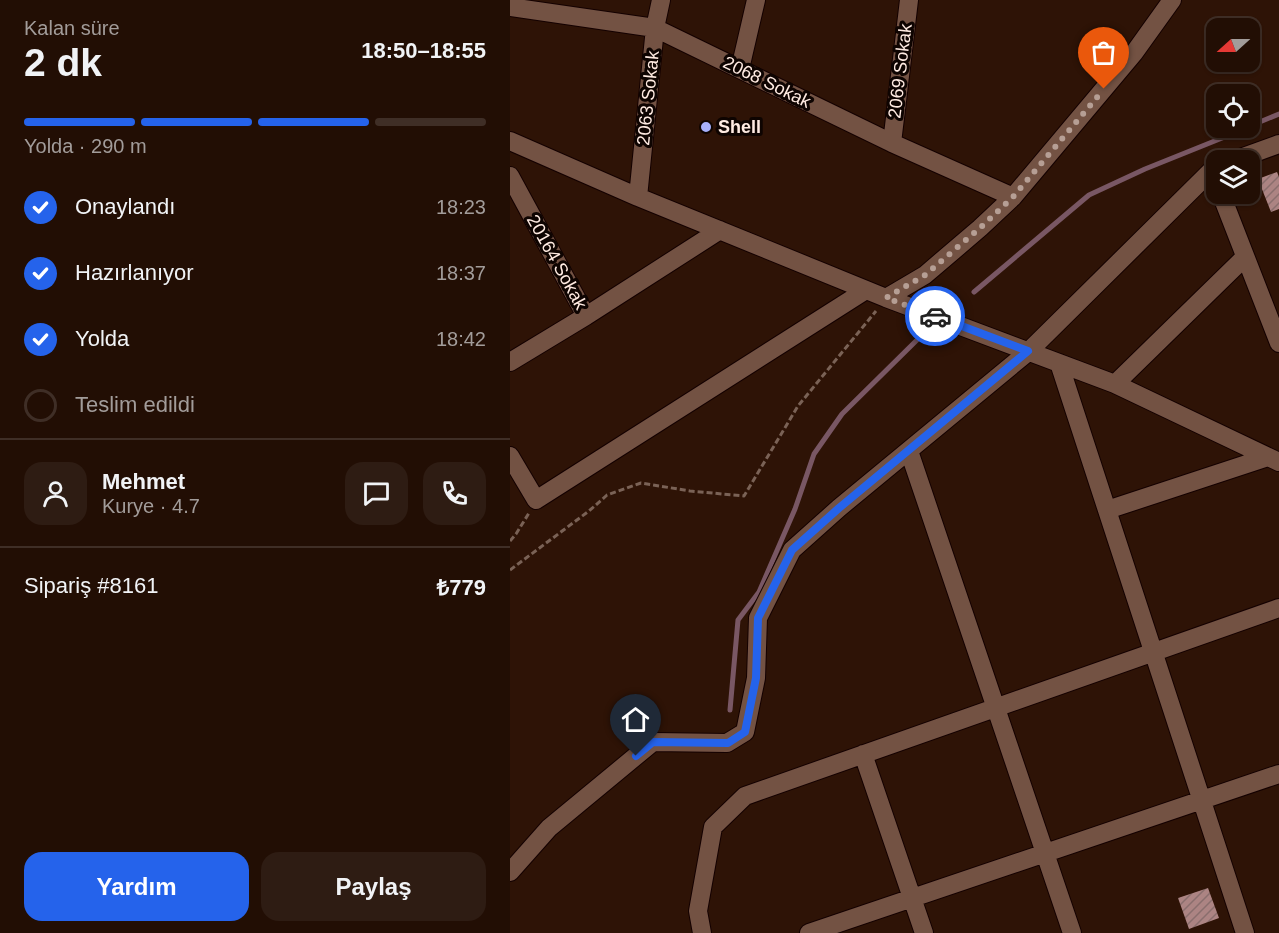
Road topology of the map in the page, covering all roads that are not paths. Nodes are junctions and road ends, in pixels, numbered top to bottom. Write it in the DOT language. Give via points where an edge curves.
graph roads {
  1 [pos="661,0"];
  2 [pos="756,0"];
  3 [pos="909,0"];
  4 [pos="1172,0"];
  5 [pos="510,7"];
  6 [pos="655,28"];
  7 [pos="740,69"];
  8 [pos="510,141"];
  9 [pos="892,143"];
  10 [pos="1279,144"];
  11 [pos="1260,151"];
  12 [pos="510,176"];
  13 [pos="1206,182"];
  14 [pos="638,197"];
  15 [pos="1013,197"];
  16 [pos="1225,204"];
  17 [pos="720,230"];
  18 [pos="1245,257"];
  19 [pos="866,290"];
  20 [pos="886,298"];
  21 [pos="1272,305"];
  22 [pos="586,316"];
  23 [pos="1279,343"];
  24 [pos="1028,351"];
  25 [pos="510,362"];
  26 [pos="1059,363"];
  27 [pos="1115,384"];
  28 [pos="909,451"];
  29 [pos="510,456"];
  30 [pos="1274,460"];
  31 [pos="1107,510"];
  32 [pos="1279,608"];
  33 [pos="1154,652"];
  34 [pos="996,707"];
  35 [pos="863,754"];
  36 [pos="1279,774"];
  37 [pos="1202,800"];
  38 [pos="1045,853"];
  39 [pos="510,873"];
  40 [pos="912,898"];
  41 [pos="702,933"];
  42 [pos="809,933"];
  43 [pos="924,933"];
  44 [pos="1072,933"];
  45 [pos="1245,933"];
  1 -- 6 [label="street, 2063 Sokak"];
  2 -- 7 [label="street"];
  3 -- 9 [label="street, 2069 Sokak"];
  4 -- 15 [label="street" via="1134,53"];
  5 -- 6 [label="street, 2068 Sokak"];
  6 -- 7 [label="street, 2068 Sokak"];
  6 -- 14 [label="street, 2063 Sokak"];
  7 -- 9 [label="street, 2068 Sokak"];
  8 -- 14 [label="street"];
  9 -- 15 [label="street, 2068 Sokak"];
  10 -- 11 [label="street"];
  12 -- 22 [label="street, 20164 Sokak"];
  13 -- 24 [label="street"];
  14 -- 17 [label="street"];
  15 -- 20 [label="street" via="925,275"];
  16 -- 18 [label="street"];
  17 -- 19 [label="street"];
  17 -- 22 [label="street"];
  18 -- 21 [label="street"];
  18 -- 27 [label="street"];
  19 -- 20 [label="street"];
  19 -- 29 [label="street" via="536,500"];
  20 -- 24 [label="street"];
  21 -- 23 [label="street"];
  22 -- 25 [label="street"];
  24 -- 26 [label="street"];
  24 -- 28 [label="street"];
  26 -- 27 [label="street"];
  26 -- 31 [label="street"];
  27 -- 30 [label="street"];
  28 -- 34 [label="street"];
  28 -- 39 [label="street" via="792,550 758,618 756,678 745,732 728,743 653,742 549,828"];
  30 -- 31 [label="street"];
  31 -- 33 [label="street"];
  32 -- 33 [label="street"];
  33 -- 34 [label="street"];
  33 -- 37 [label="street"];
  34 -- 35 [label="street"];
  34 -- 38 [label="street"];
  35 -- 40 [label="street"];
  35 -- 41 [label="street" via="745,796 713,827 698,911"];
  36 -- 37 [label="street"];
  37 -- 38 [label="street"];
  37 -- 45 [label="street"];
  38 -- 40 [label="street"];
  38 -- 44 [label="street"];
  40 -- 42 [label="street"];
  40 -- 43 [label="street"];
}
